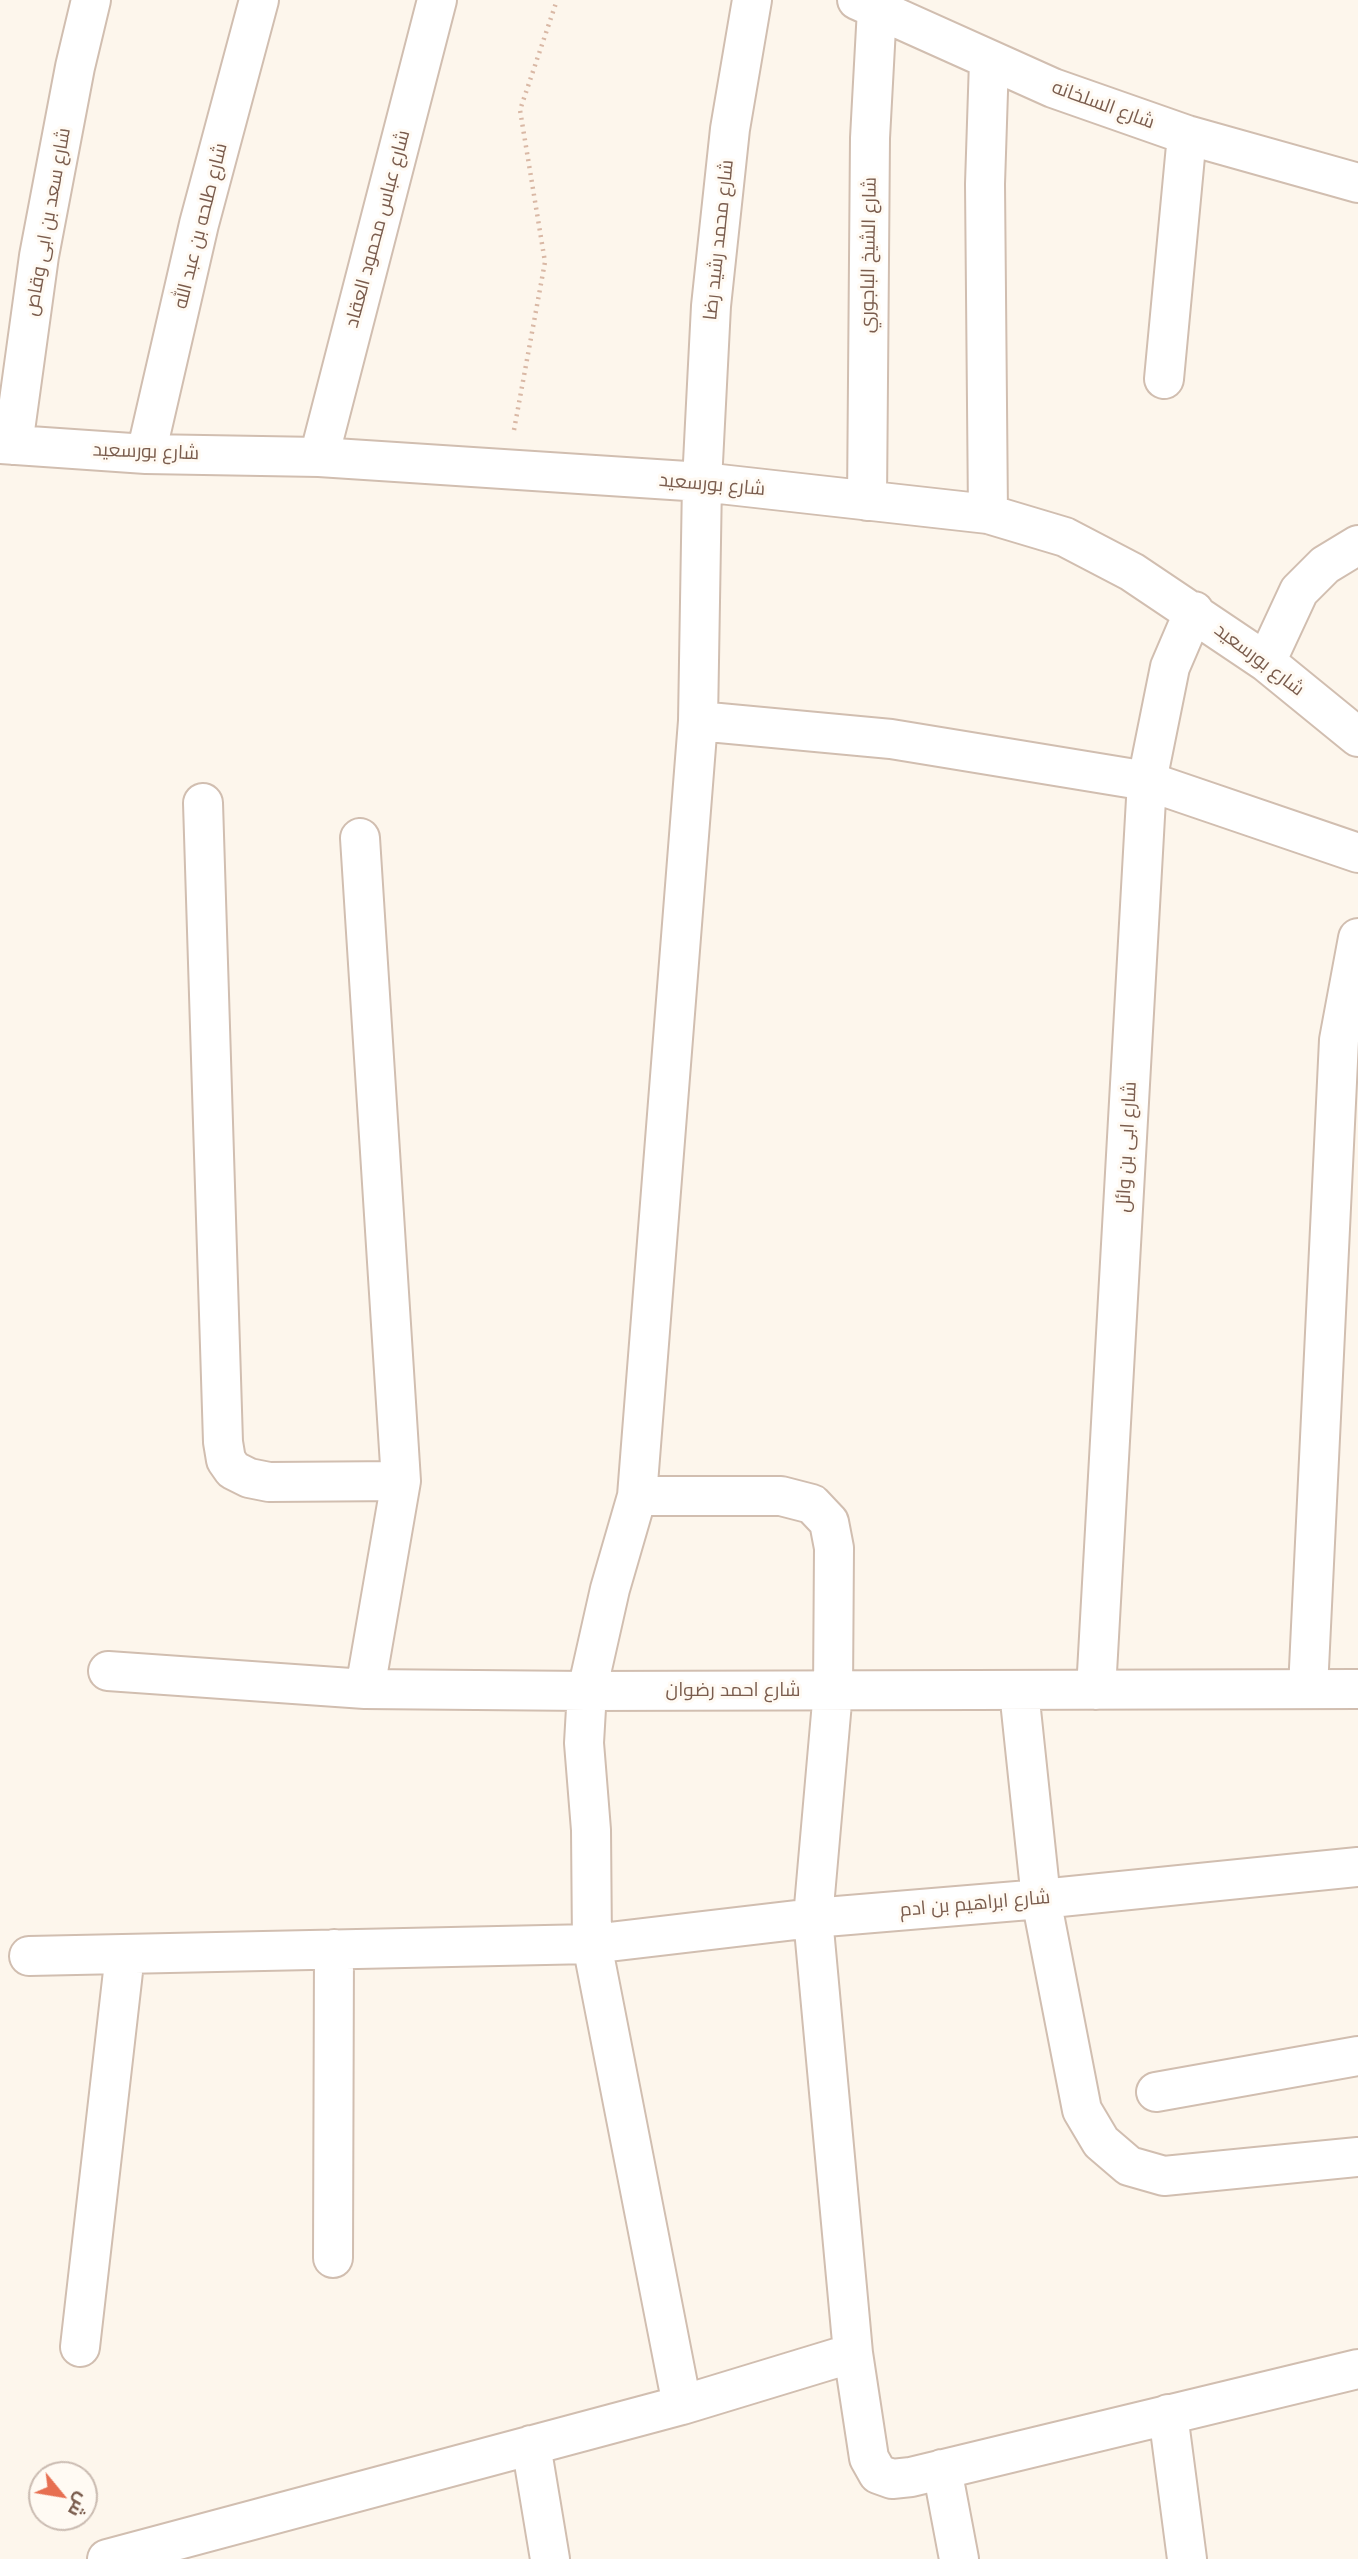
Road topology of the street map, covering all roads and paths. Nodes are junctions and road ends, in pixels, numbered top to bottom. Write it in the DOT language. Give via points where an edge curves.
graph roads {
  1 [pos="91,0"];
  2 [pos="259,0"];
  3 [pos="437,0"];
  4 [pos="557,0"];
  5 [pos="752,0"];
  6 [pos="867,4"];
  7 [pos="924,15"];
  8 [pos="989,61"];
  9 [pos="1187,135"];
  10 [pos="1358,183"];
  11 [pos="1164,379"];
  12 [pos="7,444"];
  13 [pos="146,454"];
  14 [pos="318,457"];
  15 [pos="506,469"];
  16 [pos="702,482"];
  17 [pos="867,502"];
  18 [pos="988,514"];
  19 [pos="1358,545"];
  20 [pos="1194,611"];
  21 [pos="1266,662"];
  22 [pos="698,721"];
  23 [pos="1358,737"];
  24 [pos="1147,781"];
  25 [pos="203,803"];
  26 [pos="360,838"];
  27 [pos="1358,853"];
  28 [pos="1358,938"];
  29 [pos="401,1481"];
  30 [pos="637,1496"];
  31 [pos="108,1671"];
  32 [pos="365,1689"];
  33 [pos="1308,1689"];
  34 [pos="1358,1689"];
  35 [pos="833,1690"];
  36 [pos="1019,1690"];
  37 [pos="1096,1690"];
  38 [pos="587,1691"];
  39 [pos="1358,1867"];
  40 [pos="1041,1899"];
  41 [pos="813,1918"];
  42 [pos="592,1944"];
  43 [pos="334,1949"];
  44 [pos="125,1954"];
  45 [pos="29,1956"];
  46 [pos="1358,2056"];
  47 [pos="1156,2092"];
  48 [pos="1358,2157"];
  49 [pos="333,2258"];
  50 [pos="80,2347"];
  51 [pos="853,2353"];
  52 [pos="1358,2369"];
  53 [pos="682,2405"];
  54 [pos="1168,2414"];
  55 [pos="531,2445"];
  56 [pos="942,2469"];
  57 [pos="107,2559"];
  58 [pos="550,2559"];
  59 [pos="958,2559"];
  60 [pos="1187,2559"];
  1 -- 12 [label="street, شارع سعد بن ابى وقاص" via="39,256"];
  2 -- 13 [label="street, شارع طلحه بن عبد الله"];
  3 -- 14 [label="street, شارع عباس محمود العقاد"];
  4 -- 15 [label="path" via="520,110 545,262"];
  5 -- 16 [label="street, شارع محمد رشيد رضا" via="730,129 711,306"];
  6 -- 7 [label="street, شارع السلخانه"];
  6 -- 17 [label="street, شارع الشيخ الباجوري"];
  7 -- 8 [label="street, شارع السلخانه"];
  8 -- 9 [label="street, شارع السلخانه"];
  8 -- 18 [label="street" via="985,184"];
  9 -- 10 [label="street, شارع السلخانه"];
  9 -- 11 [label="street"];
  12 -- 13 [label="street, شارع بورسعيد"];
  13 -- 14 [label="street, شارع بورسعيد"];
  14 -- 15 [label="street, شارع بورسعيد"];
  15 -- 16 [label="street, شارع بورسعيد"];
  16 -- 17 [label="street, شارع بورسعيد"];
  16 -- 22 [label="street, شارع محمد رشيد رضا"];
  17 -- 18 [label="street, شارع بورسعيد"];
  18 -- 20 [label="street, شارع بورسعيد" via="1065,537"];
  19 -- 21 [label="street" via="1325,565 1298,591"];
  20 -- 21 [label="street, شارع بورسعيد"];
  20 -- 24 [label="street, شارع ابى بن وائل" via="1170,667"];
  21 -- 23 [label="street, شارع بورسعيد"];
  22 -- 24 [label="street" via="891,739"];
  22 -- 30 [label="street, شارع محمد رشيد رضا"];
  24 -- 27 [label="street"];
  24 -- 37 [label="street, شارع ابى بن وائل"];
  25 -- 29 [label="street" via="226,1460 233,1470 269,1482"];
  26 -- 29 [label="street"];
  28 -- 33 [label="street" via="1339,1040"];
  29 -- 32 [label="street"];
  30 -- 35 [label="street" via="781,1496 812,1504 829,1522 834,1548"];
  30 -- 38 [label="street, شارع محمد رشيد رضا"];
  31 -- 32 [label="street, شارع احمد رضوان"];
  32 -- 38 [label="street, شارع احمد رضوان"];
  33 -- 34 [label="street, شارع احمد رضوان"];
  33 -- 37 [label="street, شارع احمد رضوان"];
  35 -- 36 [label="street, شارع احمد رضوان"];
  35 -- 38 [label="street, شارع احمد رضوان"];
  35 -- 41 [label="street"];
  36 -- 37 [label="street, شارع احمد رضوان"];
  36 -- 40 [label="street"];
  38 -- 42 [label="street, شارع محمد رشيد رضا" via="584,1743 591,1830"];
  39 -- 40 [label="street, شارع ابراهيم بن ادم"];
  40 -- 41 [label="street, شارع ابراهيم بن ادم"];
  40 -- 48 [label="street" via="1082,2110 1101,2141 1129,2165 1164,2176"];
  41 -- 42 [label="street, شارع ابراهيم بن ادم"];
  41 -- 51 [label="street"];
  42 -- 43 [label="street, شارع ابراهيم بن ادم"];
  42 -- 53 [label="street, شارع محمد رشيد رضا"];
  43 -- 44 [label="street, شارع ابراهيم بن ادم"];
  43 -- 49 [label="street"];
  44 -- 45 [label="street, شارع ابراهيم بن ادم"];
  44 -- 50 [label="street"];
  46 -- 47 [label="street"];
  51 -- 53 [label="street"];
  51 -- 56 [label="street" via="869,2458 878,2474 892,2479"];
  52 -- 54 [label="street"];
  53 -- 55 [label="street"];
  54 -- 56 [label="street"];
  54 -- 60 [label="street"];
  55 -- 57 [label="street"];
  55 -- 58 [label="street"];
  56 -- 59 [label="street"];
}
